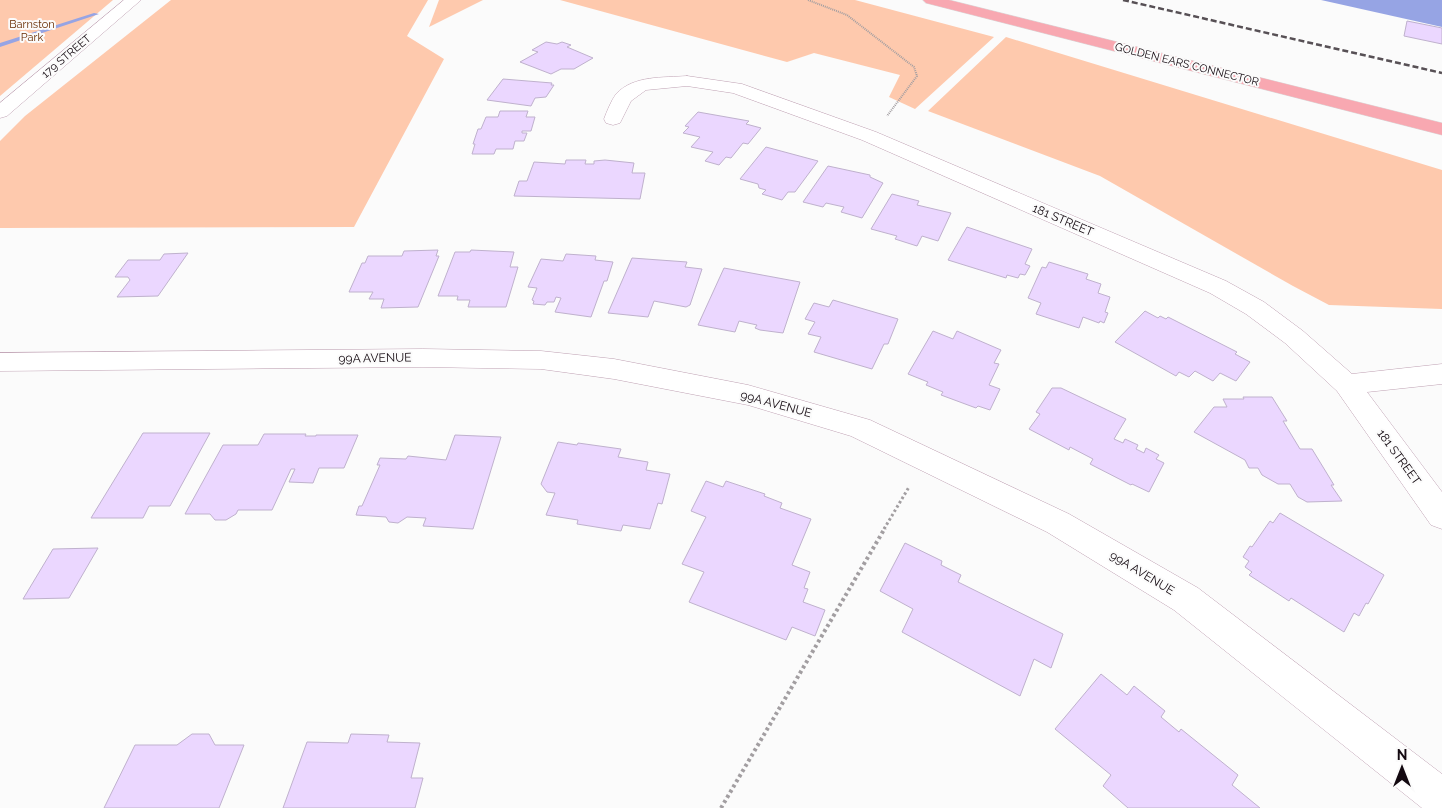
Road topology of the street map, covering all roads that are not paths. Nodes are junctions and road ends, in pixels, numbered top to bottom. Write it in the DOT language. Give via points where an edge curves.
graph roads {
  1 [pos="133,0"];
  2 [pos="931,0"];
  3 [pos="0,112"];
  4 [pos="613,119"];
  5 [pos="1442,129"];
  6 [pos="0,362"];
  7 [pos="1442,374"];
  8 [pos="1346,384"];
  9 [pos="1442,516"];
  10 [pos="1442,799"];
  1 -- 3 [label="street, 179 STREET"];
  2 -- 5 [label="main road, GOLDEN EARS CONNECTOR"];
  4 -- 8 [label="street, 181 STREET" via="623,98 635,88 663,82 694,81 736,88 869,136 1218,287 1255,308 1294,337"];
  6 -- 10 [label="street, 99A AVENUE" via="541,360 614,369 748,396 860,428 1058,523 1186,599"];
  7 -- 8 [label="street"];
  8 -- 9 [label="street, 181 STREET"];
}
